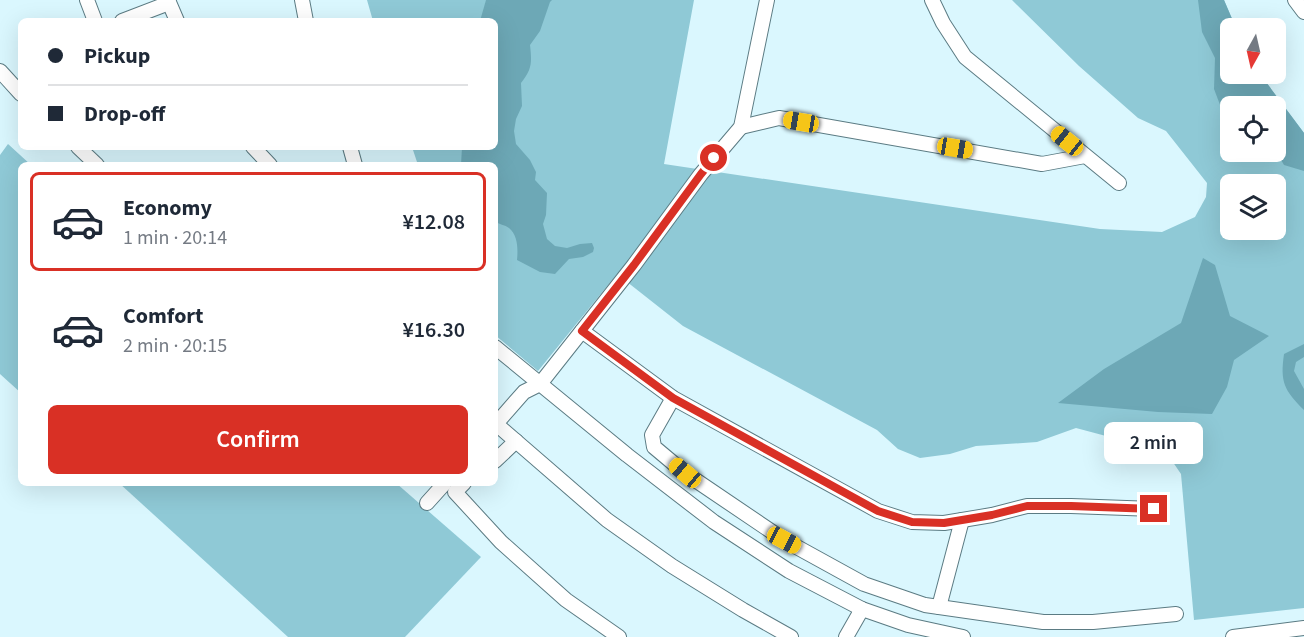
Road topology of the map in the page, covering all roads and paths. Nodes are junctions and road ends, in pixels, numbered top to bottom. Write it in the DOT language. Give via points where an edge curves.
graph roads {
  1 [pos="87,0"];
  2 [pos="302,0"];
  3 [pos="767,0"];
  4 [pos="932,0"];
  5 [pos="1295,0"];
  6 [pos="169,1"];
  7 [pos="1304,12"];
  8 [pos="94,18"];
  9 [pos="129,18"];
  10 [pos="176,18"];
  11 [pos="305,18"];
  12 [pos="0,71"];
  13 [pos="18,91"];
  14 [pos="741,127"];
  15 [pos="81,150"];
  16 [pos="256,150"];
  17 [pos="1084,156"];
  18 [pos="94,162"];
  19 [pos="267,162"];
  20 [pos="1119,183"];
  21 [pos="582,331"];
  22 [pos="498,349"];
  23 [pos="540,384"];
  24 [pos="673,398"];
  25 [pos="498,421"];
  26 [pos="498,426"];
  27 [pos="516,441"];
  28 [pos="498,458"];
  29 [pos="442,486"];
  30 [pos="461,486"];
  31 [pos="427,503"];
  32 [pos="1154,509"];
  33 [pos="962,520"];
  34 [pos="939,607"];
  35 [pos="862,609"];
  36 [pos="1176,614"];
  37 [pos="1304,628"];
  38 [pos="784,636"];
  39 [pos="619,637"];
  40 [pos="846,637"];
  41 [pos="963,637"];
  42 [pos="1233,637"];
  1 -- 8 [label="street"];
  2 -- 11 [label="street"];
  3 -- 14 [label="street"];
  4 -- 17 [label="street" via="964,57"];
  5 -- 7 [label="street"];
  6 -- 9 [label="street"];
  6 -- 10 [label="street"];
  12 -- 13 [label="street"];
  14 -- 17 [label="street" via="779,118 1042,164"];
  14 -- 21 [label="street"];
  15 -- 18 [label="street"];
  16 -- 19 [label="street"];
  17 -- 20 [label="street"];
  21 -- 23 [label="street"];
  21 -- 24 [label="street"];
  22 -- 23 [label="street"];
  23 -- 25 [label="street" via="524,392"];
  23 -- 35 [label="street" via="714,522 789,571"];
  24 -- 33 [label="street" via="878,511 912,522"];
  24 -- 34 [label="street" via="652,435 654,447 685,473 784,540 864,584"];
  26 -- 27 [label="street"];
  27 -- 28 [label="street"];
  27 -- 38 [label="street" via="607,520"];
  29 -- 31 [label="street"];
  30 -- 39 [label="street" via="455,492 501,542 566,600"];
  32 -- 33 [label="street" via="1027,506"];
  33 -- 34 [label="street"];
  34 -- 36 [label="street" via="1043,622 1093,622"];
  35 -- 40 [label="street"];
  35 -- 41 [label="street" via="908,625"];
  37 -- 42 [label="street"];
}
